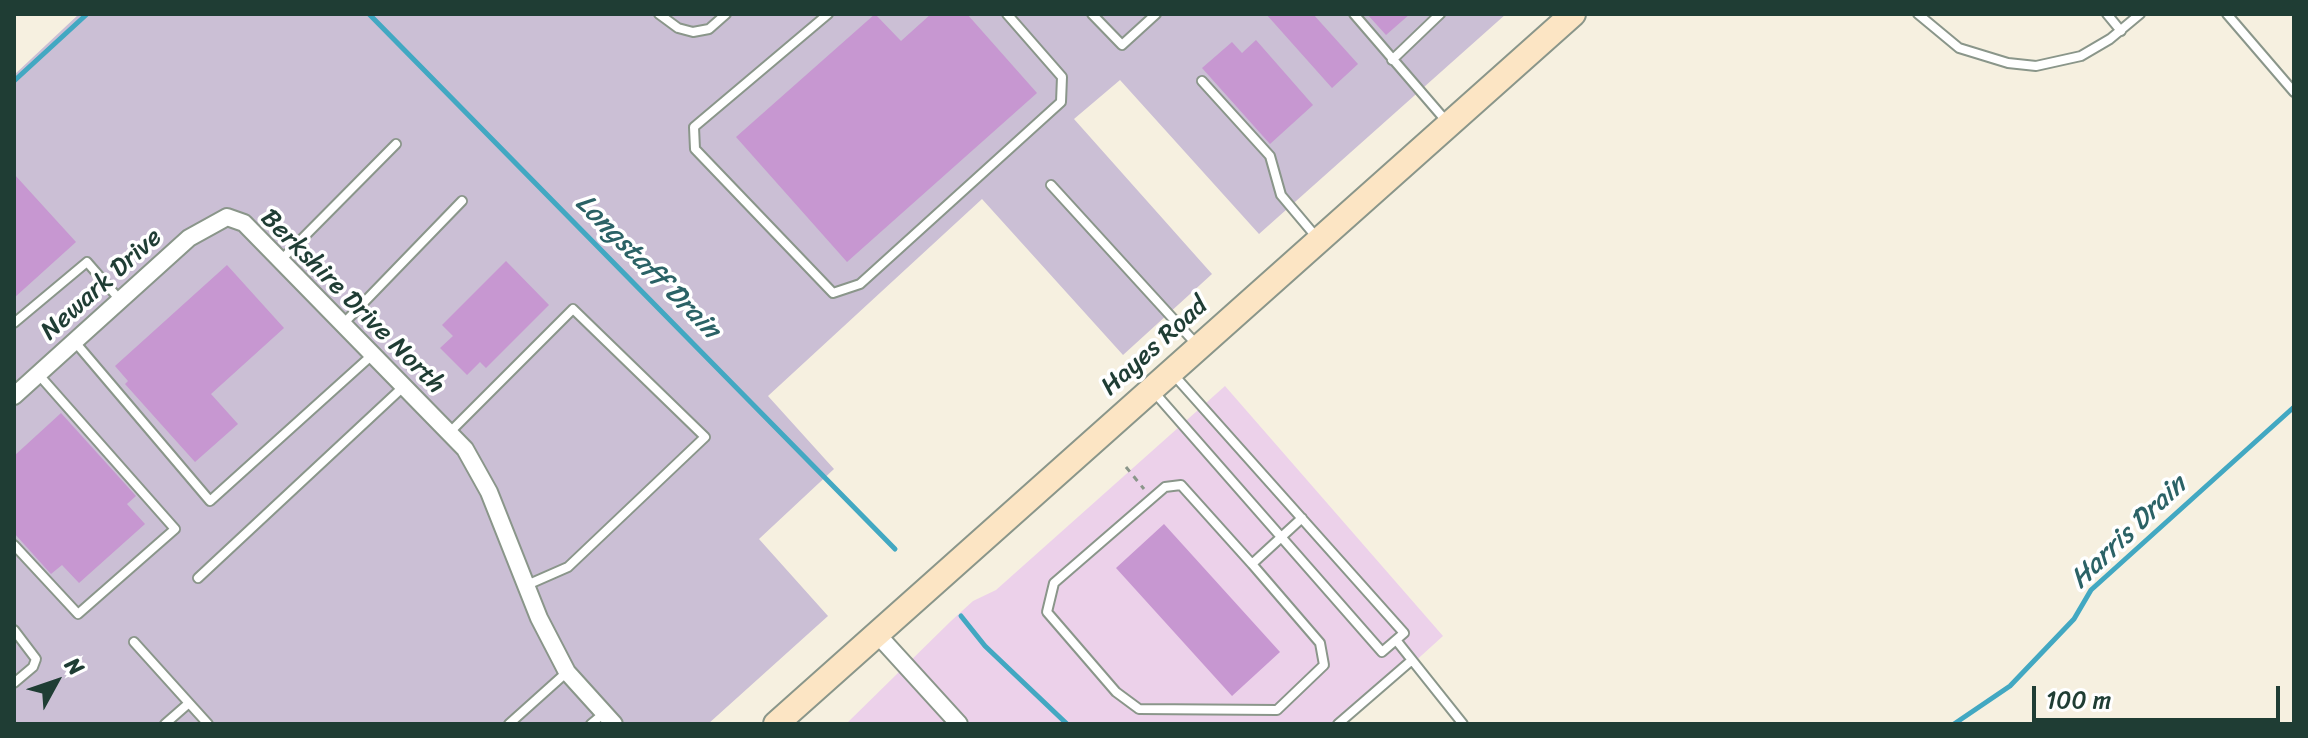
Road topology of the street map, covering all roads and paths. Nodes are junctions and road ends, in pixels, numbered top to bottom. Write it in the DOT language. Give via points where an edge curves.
graph roads {
  1 [pos="659,14"];
  2 [pos="726,14"];
  3 [pos="828,14"];
  4 [pos="1007,14"];
  5 [pos="1092,14"];
  6 [pos="1156,14"];
  7 [pos="1354,14"];
  8 [pos="1440,14"];
  9 [pos="1573,14"];
  10 [pos="1918,14"];
  11 [pos="2107,14"];
  12 [pos="2140,14"];
  13 [pos="2227,14"];
  14 [pos="2121,31"];
  15 [pos="1392,60"];
  16 [pos="1202,81"];
  17 [pos="2294,92"];
  18 [pos="1449,125"];
  19 [pos="396,144"];
  20 [pos="1051,185"];
  21 [pos="462,201"];
  22 [pos="227,217"];
  23 [pos="1318,239"];
  24 [pos="280,260"];
  25 [pos="120,301"];
  26 [pos="14,323"];
  27 [pos="341,325"];
  28 [pos="75,342"];
  29 [pos="1198,347"];
  30 [pos="371,356"];
  31 [pos="1171,371"];
  32 [pos="39,375"];
  33 [pos="402,388"];
  34 [pos="1151,388"];
  35 [pos="14,396"];
  36 [pos="444,430"];
  37 [pos="1126,467"];
  38 [pos="1152,498"];
  39 [pos="1302,518"];
  40 [pos="1281,537"];
  41 [pos="14,545"];
  42 [pos="1252,564"];
  43 [pos="198,578"];
  44 [pos="527,585"];
  45 [pos="14,630"];
  46 [pos="877,634"];
  47 [pos="1396,640"];
  48 [pos="134,642"];
  49 [pos="1412,660"];
  50 [pos="567,672"];
  51 [pos="14,683"];
  52 [pos="189,703"];
  53 [pos="603,721"];
  54 [pos="165,724"];
  55 [pos="208,724"];
  56 [pos="509,724"];
  57 [pos="776,724"];
  58 [pos="959,724"];
  59 [pos="1338,724"];
  60 [pos="1463,724"];
  1 -- 2 [label="lane" via="693,32 709,29"];
  3 -- 4 [label="lane" via="694,127 695,149 833,293 860,284 1061,102 1062,77"];
  5 -- 6 [label="lane" via="1122,45"];
  7 -- 15 [label="lane"];
  8 -- 15 [label="lane"];
  9 -- 18 [label="main road, Hayes Road"];
  10 -- 14 [label="lane" via="1959,48 2036,66 2081,56"];
  11 -- 14 [label="lane"];
  12 -- 14 [label="lane"];
  13 -- 17 [label="lane"];
  15 -- 18 [label="lane"];
  16 -- 23 [label="lane" via="1270,156 1281,195"];
  18 -- 23 [label="main road, Hayes Road"];
  19 -- 24 [label="lane"];
  20 -- 29 [label="lane"];
  21 -- 27 [label="lane"];
  22 -- 24 [label="street, Berkshire Drive North" via="244,223"];
  22 -- 25 [label="street, Newark Drive" via="189,238"];
  23 -- 29 [label="main road, Hayes Road"];
  24 -- 27 [label="street, Berkshire Drive North"];
  25 -- 26 [label="lane" via="87,262"];
  25 -- 28 [label="street, Newark Drive"];
  27 -- 30 [label="street, Berkshire Drive North"];
  28 -- 30 [label="lane" via="210,501"];
  28 -- 32 [label="street, Newark Drive"];
  29 -- 31 [label="main road, Hayes Road"];
  30 -- 33 [label="street, Berkshire Drive North"];
  31 -- 34 [label="main road, Hayes Road"];
  31 -- 39 [label="lane"];
  32 -- 35 [label="street, Newark Drive"];
  32 -- 41 [label="lane" via="175,529 78,614"];
  33 -- 36 [label="street, Berkshire Drive North"];
  33 -- 43 [label="lane"];
  34 -- 40 [label="lane"];
  34 -- 46 [label="main road, Hayes Road"];
  36 -- 44 [label="street, Berkshire Drive North" via="465,449 489,492"];
  36 -- 44 [label="lane" via="573,309 705,437 568,567"];
  37 -- 38 [label="path"];
  38 -- 42 [label="lane" via="1165,487 1181,485"];
  38 -- 42 [label="lane" via="1054,583 1047,612 1116,692 1139,709 1277,710 1324,665 1320,643"];
  39 -- 40 [label="lane"];
  39 -- 47 [label="lane" via="1404,633"];
  40 -- 42 [label="lane"];
  40 -- 47 [label="lane" via="1382,652"];
  44 -- 50 [label="street, Berkshire Drive North"];
  45 -- 51 [label="lane" via="36,659"];
  46 -- 57 [label="main road, Hayes Road"];
  46 -- 58 [label="street"];
  47 -- 49 [label="lane"];
  48 -- 52 [label="lane"];
  49 -- 59 [label="lane"];
  49 -- 60 [label="lane"];
  50 -- 53 [label="street, Berkshire Drive North"];
  50 -- 56 [label="lane"];
  52 -- 54 [label="lane"];
  52 -- 55 [label="lane"];
}
